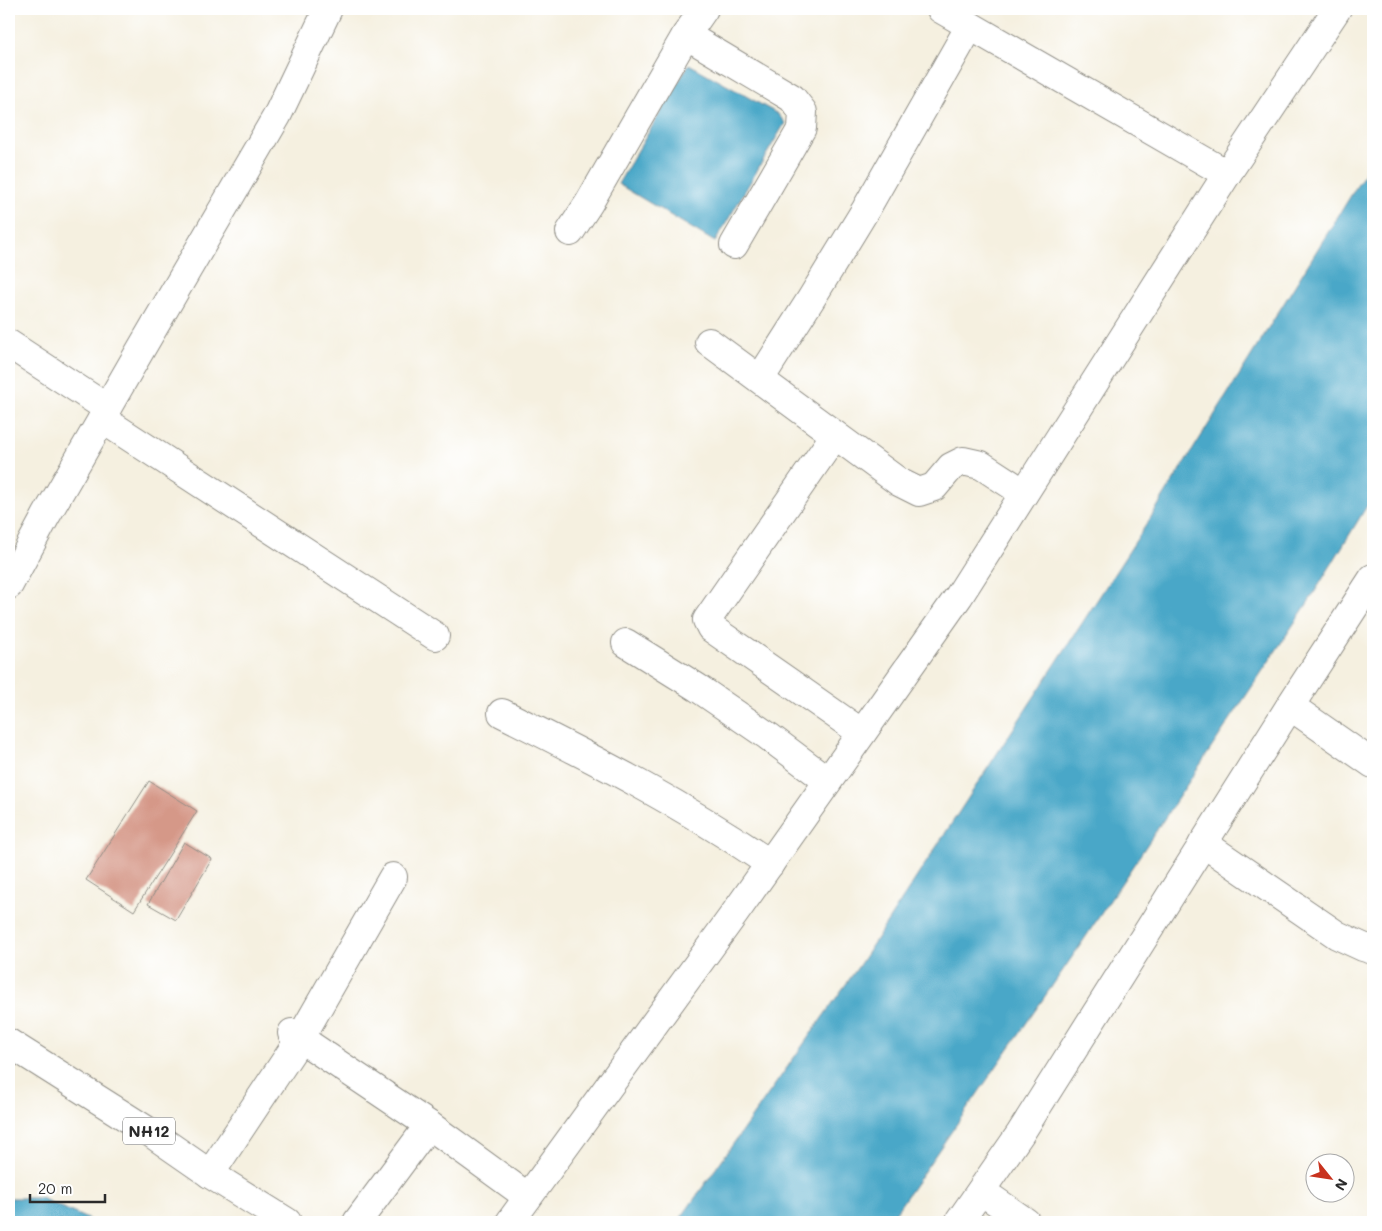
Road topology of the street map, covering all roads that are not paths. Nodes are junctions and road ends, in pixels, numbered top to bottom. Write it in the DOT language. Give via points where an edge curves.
graph roads {
  1 [pos="328,9"];
  2 [pos="704,9"];
  3 [pos="941,9"];
  4 [pos="1337,9"];
  5 [pos="970,26"];
  6 [pos="686,35"];
  7 [pos="1227,174"];
  8 [pos="570,232"];
  9 [pos="734,245"];
  10 [pos="709,342"];
  11 [pos="9,344"];
  12 [pos="760,379"];
  13 [pos="104,414"];
  14 [pos="835,435"];
  15 [pos="1024,493"];
  16 [pos="1373,578"];
  17 [pos="9,585"];
  18 [pos="436,636"];
  19 [pos="626,643"];
  20 [pos="1290,706"];
  21 [pos="502,713"];
  22 [pos="862,733"];
  23 [pos="1373,764"];
  24 [pos="828,781"];
  25 [pos="1204,843"];
  26 [pos="770,864"];
  27 [pos="393,877"];
  28 [pos="1373,950"];
  29 [pos="296,1036"];
  30 [pos="9,1043"];
  31 [pos="429,1125"];
  32 [pos="210,1174"];
  33 [pos="981,1191"];
  34 [pos="528,1197"];
  35 [pos="287,1222"];
  36 [pos="357,1222"];
  37 [pos="510,1222"];
  38 [pos="959,1222"];
  39 [pos="1026,1222"];
  1 -- 13 [label="main road" via="277,116"];
  2 -- 6 [label="main road"];
  3 -- 5 [label="main road"];
  4 -- 7 [label="main road"];
  5 -- 7 [label="main road"];
  5 -- 12 [label="main road" via="866,209"];
  6 -- 8 [label="main road"];
  6 -- 9 [label="main road" via="792,98 803,112 802,128"];
  7 -- 15 [label="main road"];
  10 -- 12 [label="main road"];
  11 -- 13 [label="main road"];
  12 -- 14 [label="main road"];
  13 -- 17 [label="main road"];
  13 -- 18 [label="main road"];
  14 -- 15 [label="main road" via="899,482 919,492 934,487 951,467 963,461 981,465"];
  14 -- 22 [label="main road" via="706,620 711,628"];
  15 -- 22 [label="main road" via="959,596"];
  16 -- 20 [label="main road"];
  19 -- 24 [label="main road" via="698,688"];
  20 -- 23 [label="main road"];
  20 -- 25 [label="main road"];
  21 -- 26 [label="main road" via="695,815"];
  22 -- 24 [label="main road"];
  24 -- 26 [label="main road"];
  25 -- 28 [label="main road" via="1337,935"];
  25 -- 33 [label="main road"];
  26 -- 34 [label="main road"];
  27 -- 29 [label="main road"];
  29 -- 31 [label="main road"];
  29 -- 32 [label="main road"];
  30 -- 32 [label="main road, NH12"];
  31 -- 34 [label="main road"];
  31 -- 36 [label="main road"];
  32 -- 35 [label="main road, NH12"];
  33 -- 38 [label="main road"];
  33 -- 39 [label="main road"];
  34 -- 37 [label="main road"];
}
